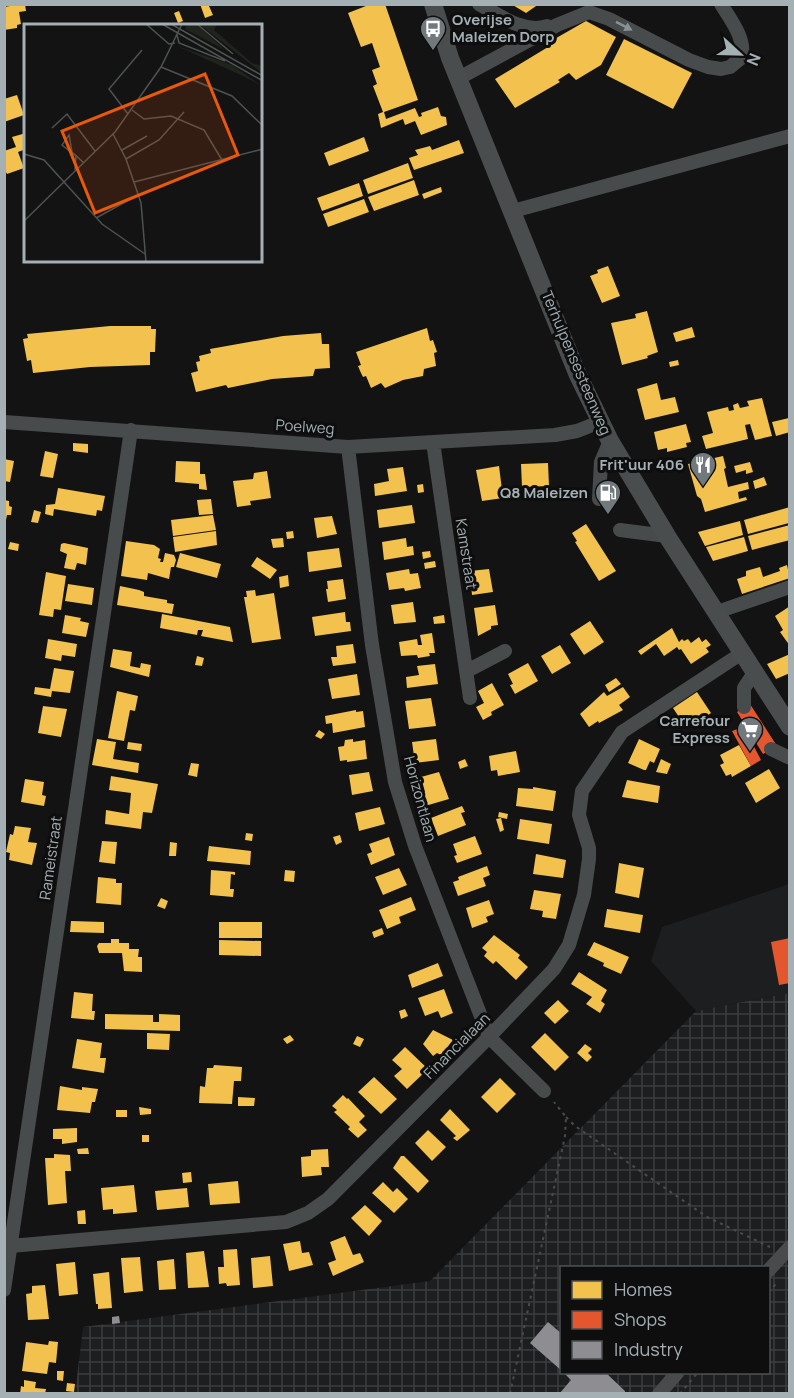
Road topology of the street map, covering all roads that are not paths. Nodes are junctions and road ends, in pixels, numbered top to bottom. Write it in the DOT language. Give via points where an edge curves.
graph roads {
  1 [pos="433,4"];
  2 [pos="479,4"];
  3 [pos="596,4"];
  4 [pos="721,4"];
  5 [pos="459,78"];
  6 [pos="789,136"];
  7 [pos="513,211"];
  8 [pos="4,422"];
  9 [pos="600,422"];
  10 [pos="131,430"];
  11 [pos="610,441"];
  12 [pos="433,442"];
  13 [pos="348,447"];
  14 [pos="599,499"];
  15 [pos="620,531"];
  16 [pos="668,536"];
  17 [pos="789,587"];
  18 [pos="717,612"];
  19 [pos="505,651"];
  20 [pos="742,653"];
  21 [pos="467,671"];
  22 [pos="754,673"];
  23 [pos="470,698"];
  24 [pos="744,707"];
  25 [pos="789,727"];
  26 [pos="771,749"];
  27 [pos="789,758"];
  28 [pos="489,1037"];
  29 [pos="544,1091"];
  30 [pos="10,1246"];
  31 [pos="786,1251"];
  32 [pos="770,1269"];
  33 [pos="4,1290"];
  34 [pos="676,1374"];
  35 [pos="659,1394"];
  1 -- 5 [label="main road, Terhulpensesteenweg"];
  2 -- 3 [label="street" via="524,27 538,29"];
  5 -- 4 [label="street, one-way" via="589,12 689,60 714,68 730,67 741,58 742,48"];
  5 -- 7 [label="main road, Terhulpensesteenweg"];
  6 -- 7 [label="street"];
  7 -- 9 [label="main road, Terhulpensesteenweg"];
  8 -- 10 [label="street, Poelweg"];
  9 -- 11 [label="main road, Terhulpensesteenweg"];
  9 -- 12 [label="street, Poelweg" via="555,435"];
  10 -- 13 [label="street, Poelweg"];
  10 -- 30 [label="street, Rameistraat"];
  11 -- 14 [label="street" via="601,462"];
  11 -- 16 [label="main road, Terhulpensesteenweg"];
  12 -- 13 [label="street, Poelweg"];
  12 -- 21 [label="street, Kamstraat"];
  13 -- 28 [label="street, Horizontlaan" via="372,645 395,782 415,846"];
  15 -- 16 [label="street"];
  16 -- 18 [label="main road, Terhulpensesteenweg"];
  17 -- 18 [label="street"];
  18 -- 20 [label="main road, Terhulpensesteenweg"];
  19 -- 21 [label="street"];
  20 -- 22 [label="main road, Terhulpensesteenweg"];
  20 -- 28 [label="street, Financialaan" via="622,732 586,783 579,815 589,859 584,895 568,945 554,969"];
  21 -- 23 [label="street, Kamstraat"];
  22 -- 24 [label="street" via="744,688"];
  22 -- 25 [label="main road, Terhulpensesteenweg"];
  26 -- 27 [label="street"];
  28 -- 29 [label="street, Horizontlaan"];
  28 -- 30 [label="street, Financialaan" via="328,1199 297,1218"];
  30 -- 33 [label="street, Rameistraat"];
  31 -- 32 [label="street"];
  34 -- 35 [label="street"];
}
